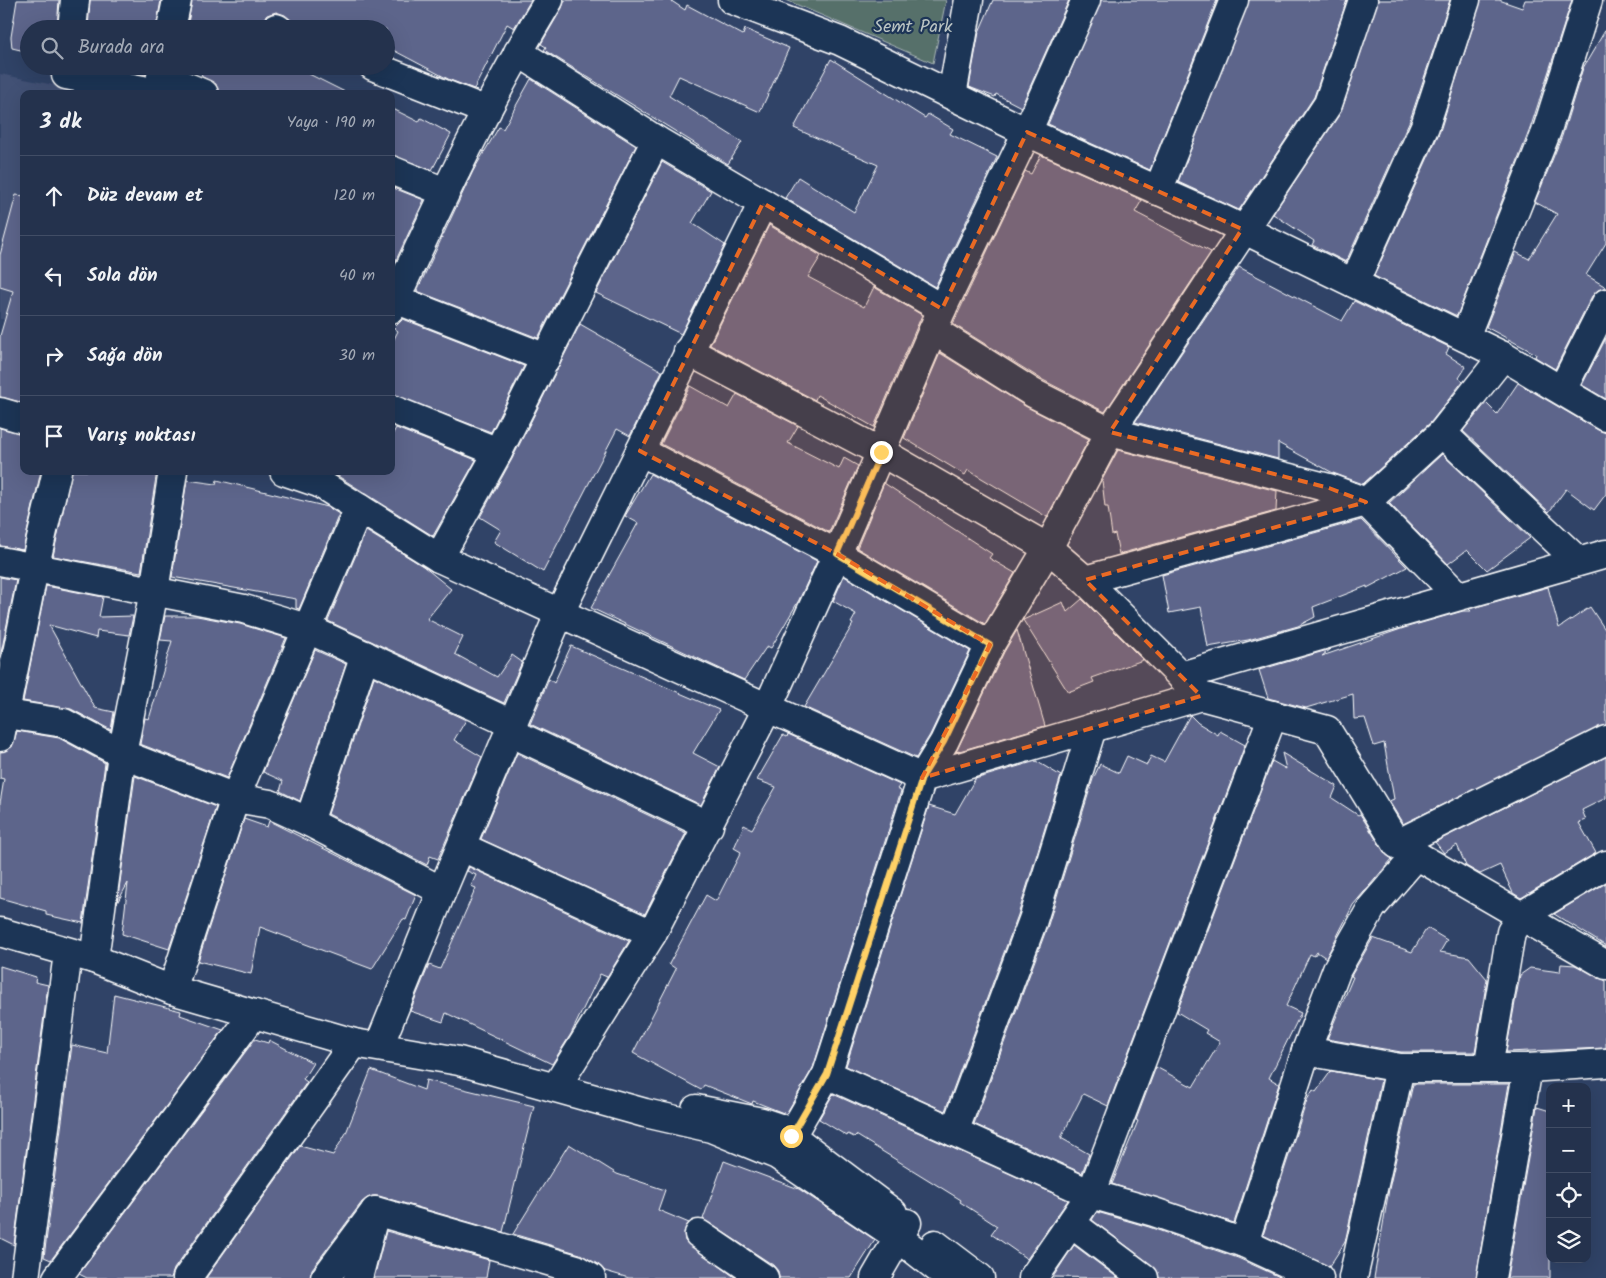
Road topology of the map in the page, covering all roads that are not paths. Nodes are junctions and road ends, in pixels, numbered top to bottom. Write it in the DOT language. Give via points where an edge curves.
graph roads {
  1 [pos="75,0"];
  2 [pos="177,0"];
  3 [pos="549,0"];
  4 [pos="732,0"];
  5 [pos="968,0"];
  6 [pos="1086,0"];
  7 [pos="1234,0"];
  8 [pos="1363,0"];
  9 [pos="1466,0"];
  10 [pos="1588,0"];
  11 [pos="73,20"];
  12 [pos="173,20"];
  13 [pos="518,52"];
  14 [pos="66,75"];
  15 [pos="395,75"];
  16 [pos="160,82"];
  17 [pos="189,90"];
  18 [pos="952,95"];
  19 [pos="487,111"];
  20 [pos="1027,132"];
  21 [pos="656,140"];
  22 [pos="395,172"];
  23 [pos="1158,190"];
  24 [pos="445,192"];
  25 [pos="763,203"];
  26 [pos="1242,229"];
  27 [pos="1354,283"];
  28 [pos="395,295"];
  29 [pos="1606,303"];
  30 [pos="938,320"];
  31 [pos="1465,337"];
  32 [pos="688,351"];
  33 [pos="1503,356"];
  34 [pos="546,358"];
  35 [pos="1562,390"];
  36 [pos="395,411"];
  37 [pos="0,412"];
  38 [pos="1606,417"];
  39 [pos="20,419"];
  40 [pos="1110,432"];
  41 [pos="1442,433"];
  42 [pos="640,451"];
  43 [pos="498,452"];
  44 [pos="881,452"];
  45 [pos="56,475"];
  46 [pos="172,475"];
  47 [pos="309,475"];
  48 [pos="322,477"];
  49 [pos="1366,502"];
  50 [pos="359,508"];
  51 [pos="1048,548"];
  52 [pos="837,554"];
  53 [pos="1606,554"];
  54 [pos="439,558"];
  55 [pos="0,561"];
  56 [pos="1578,561"];
  57 [pos="34,568"];
  58 [pos="1085,580"];
  59 [pos="154,591"];
  60 [pos="1457,595"];
  61 [pos="560,612"];
  62 [pos="306,628"];
  63 [pos="990,645"];
  64 [pos="365,656"];
  65 [pos="1181,676"];
  66 [pos="1201,696"];
  67 [pos="767,710"];
  68 [pos="1273,715"];
  69 [pos="2,721"];
  70 [pos="511,728"];
  71 [pos="1092,728"];
  72 [pos="1606,740"];
  73 [pos="122,754"];
  74 [pos="922,778"];
  75 [pos="235,798"];
  76 [pos="309,822"];
  77 [pos="709,826"];
  78 [pos="462,848"];
  79 [pos="1407,850"];
  80 [pos="1606,865"];
  81 [pos="442,891"];
  82 [pos="1521,916"];
  83 [pos="0,932"];
  84 [pos="652,934"];
  85 [pos="68,953"];
  86 [pos="94,959"];
  87 [pos="1606,965"];
  88 [pos="172,990"];
  89 [pos="254,1014"];
  90 [pos="367,1045"];
  91 [pos="1306,1051"];
  92 [pos="1606,1062"];
  93 [pos="1400,1068"];
  94 [pos="1488,1068"];
  95 [pos="1528,1068"];
  96 [pos="827,1074"];
  97 [pos="556,1087"];
  98 [pos="954,1132"];
  99 [pos="791,1136"];
  100 [pos="1091,1194"];
  101 [pos="375,1211"];
  102 [pos="1072,1224"];
  103 [pos="903,1231"];
  104 [pos="699,1234"];
  105 [pos="1244,1243"];
  106 [pos="25,1278"];
  107 [pos="57,1278"];
  108 [pos="187,1278"];
  109 [pos="325,1278"];
  110 [pos="358,1278"];
  111 [pos="591,1278"];
  112 [pos="764,1278"];
  113 [pos="875,1278"];
  114 [pos="950,1278"];
  115 [pos="980,1278"];
  116 [pos="1033,1278"];
  117 [pos="1144,1278"];
  118 [pos="1319,1278"];
  119 [pos="1353,1278"];
  120 [pos="1492,1278"];
  1 -- 11 [label="street"];
  2 -- 12 [label="street"];
  3 -- 13 [label="street"];
  4 -- 18 [label="street" via="840,41"];
  5 -- 18 [label="street"];
  6 -- 20 [label="street"];
  7 -- 23 [label="street"];
  8 -- 26 [label="street" via="1328,104"];
  9 -- 27 [label="street" via="1425,126"];
  10 -- 31 [label="street" via="1547,130"];
  13 -- 19 [label="street"];
  13 -- 21 [label="street"];
  14 -- 16 [label="street"];
  15 -- 19 [label="street"];
  16 -- 17 [label="street"];
  18 -- 20 [label="street"];
  19 -- 24 [label="street"];
  20 -- 23 [label="street"];
  20 -- 30 [label="street"];
  21 -- 25 [label="street"];
  21 -- 34 [label="street"];
  22 -- 24 [label="street"];
  23 -- 26 [label="street"];
  24 -- 28 [label="street"];
  25 -- 30 [label="street"];
  25 -- 32 [label="street"];
  26 -- 27 [label="street"];
  26 -- 40 [label="street"];
  27 -- 31 [label="street"];
  28 -- 34 [label="street"];
  29 -- 35 [label="street"];
  30 -- 40 [label="street" via="1033,392"];
  30 -- 44 [label="street"];
  31 -- 33 [label="street"];
  32 -- 42 [label="street"];
  32 -- 44 [label="street"];
  33 -- 35 [label="street"];
  33 -- 41 [label="street"];
  34 -- 43 [label="street"];
  35 -- 38 [label="street"];
  36 -- 43 [label="street"];
  37 -- 39 [label="street"];
  40 -- 49 [label="street" via="1329,488"];
  40 -- 51 [label="street"];
  41 -- 49 [label="street"];
  41 -- 56 [label="street"];
  42 -- 52 [label="street"];
  42 -- 61 [label="street"];
  43 -- 54 [label="street"];
  44 -- 51 [label="street"];
  44 -- 52 [label="street"];
  45 -- 57 [label="street"];
  46 -- 59 [label="street"];
  47 -- 48 [label="street"];
  48 -- 50 [label="street"];
  49 -- 58 [label="street"];
  49 -- 60 [label="street"];
  50 -- 54 [label="street"];
  50 -- 62 [label="street"];
  51 -- 58 [label="street"];
  51 -- 63 [label="street"];
  52 -- 63 [label="street"];
  52 -- 67 [label="street"];
  53 -- 56 [label="street"];
  54 -- 61 [label="street"];
  55 -- 57 [label="street"];
  56 -- 60 [label="street"];
  57 -- 59 [label="street"];
  57 -- 69 [label="street"];
  58 -- 65 [label="street"];
  59 -- 62 [label="street" via="244,609"];
  59 -- 73 [label="street"];
  60 -- 65 [label="street"];
  61 -- 67 [label="street"];
  61 -- 70 [label="street"];
  62 -- 64 [label="street"];
  62 -- 75 [label="street"];
  63 -- 74 [label="street" via="944,742"];
  64 -- 70 [label="street"];
  64 -- 76 [label="street"];
  65 -- 66 [label="street"];
  66 -- 68 [label="street"];
  66 -- 71 [label="street"];
  67 -- 74 [label="street"];
  67 -- 77 [label="street"];
  68 -- 79 [label="street" via="1327,730"];
  68 -- 100 [label="street"];
  69 -- 73 [label="street" via="64,723"];
  70 -- 77 [label="street"];
  70 -- 78 [label="street"];
  71 -- 74 [label="street"];
  71 -- 98 [label="street" via="1033,920"];
  72 -- 79 [label="street"];
  73 -- 75 [label="street"];
  73 -- 86 [label="street"];
  74 -- 96 [label="street"];
  75 -- 76 [label="street" via="270,804"];
  75 -- 88 [label="street"];
  76 -- 81 [label="street"];
  77 -- 84 [label="street"];
  78 -- 81 [label="street"];
  78 -- 84 [label="street"];
  79 -- 82 [label="street"];
  79 -- 91 [label="street" via="1338,969"];
  80 -- 82 [label="street"];
  81 -- 90 [label="street"];
  82 -- 87 [label="street"];
  82 -- 94 [label="street" via="1511,932"];
  83 -- 85 [label="street"];
  84 -- 97 [label="street"];
  85 -- 86 [label="street"];
  85 -- 106 [label="street"];
  86 -- 88 [label="street"];
  88 -- 89 [label="street"];
  89 -- 90 [label="street"];
  89 -- 107 [label="street"];
  90 -- 97 [label="street" via="459,1061"];
  90 -- 108 [label="street"];
  91 -- 93 [label="street"];
  91 -- 105 [label="street"];
  92 -- 95 [label="street"];
  93 -- 94 [label="street"];
  93 -- 119 [label="street"];
  94 -- 95 [label="street"];
  95 -- 120 [label="street"];
  96 -- 98 [label="street"];
  96 -- 99 [label="street"];
  97 -- 99 [label="street" via="762,1122"];
  97 -- 103 [label="street" via="711,1128 777,1155"];
  98 -- 100 [label="street"];
  99 -- 103 [label="street"];
  100 -- 102 [label="street"];
  100 -- 105 [label="street"];
  101 -- 109 [label="street"];
  101 -- 110 [label="street"];
  101 -- 111 [label="street" via="576,1269"];
  102 -- 116 [label="street"];
  102 -- 117 [label="street"];
  103 -- 113 [label="street"];
  103 -- 114 [label="street"];
  103 -- 115 [label="street"];
  104 -- 112 [label="street"];
  105 -- 118 [label="street"];
}
